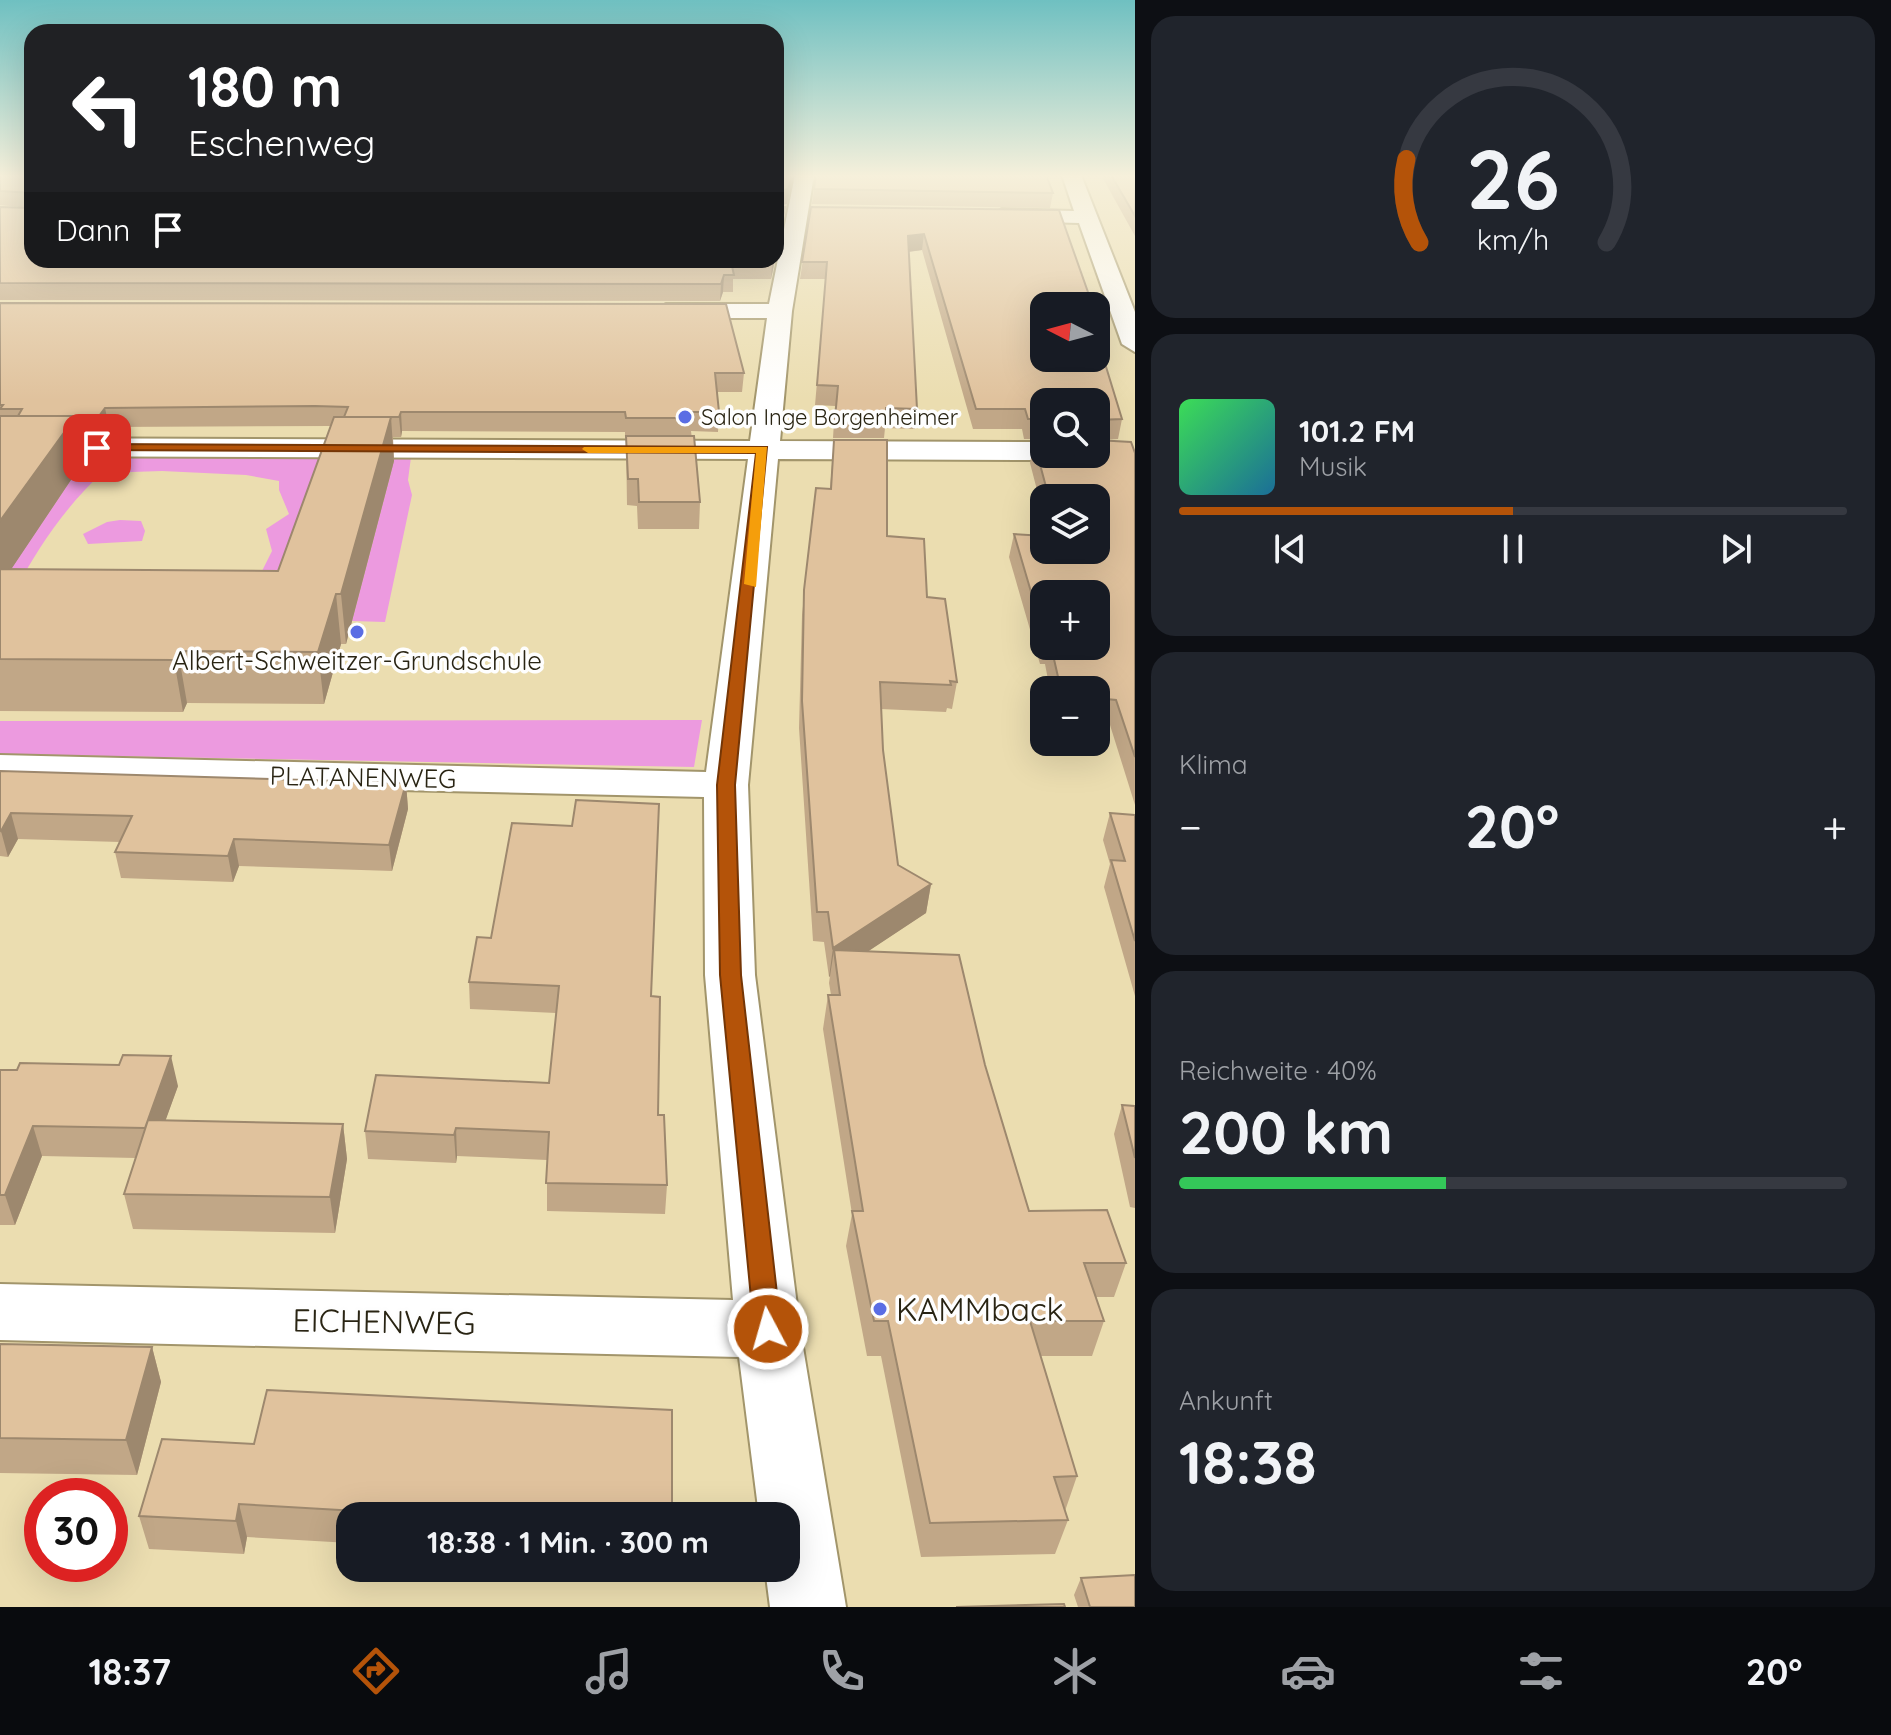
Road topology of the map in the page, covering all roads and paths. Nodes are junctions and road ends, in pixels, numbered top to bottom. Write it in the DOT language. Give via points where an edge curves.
graph roads {
  1 [pos="791,250"];
  2 [pos="1100,250"];
  3 [pos="1111,279"];
  4 [pos="1135,280"];
  5 [pos="637,311"];
  6 [pos="780,311"];
  7 [pos="1135,344"];
  8 [pos="0,447"];
  9 [pos="763,450"];
  10 [pos="1030,451"];
  11 [pos="0,768"];
  12 [pos="726,785"];
  13 [pos="0,1312"];
  14 [pos="768,1329"];
  15 [pos="808,1607"];
  1 -- 6 [label="street"];
  2 -- 3 [label="street"];
  3 -- 4 [label="street"];
  3 -- 7 [label="street"];
  5 -- 6 [label="street"];
  6 -- 9 [label="street"];
  8 -- 9 [label="street"];
  9 -- 10 [label="street"];
  9 -- 12 [label="street"];
  11 -- 12 [label="street, PLATANENWEG"];
  12 -- 14 [label="street" via="730,975"];
  13 -- 14 [label="street, EICHENWEG"];
  14 -- 15 [label="street"];
}
